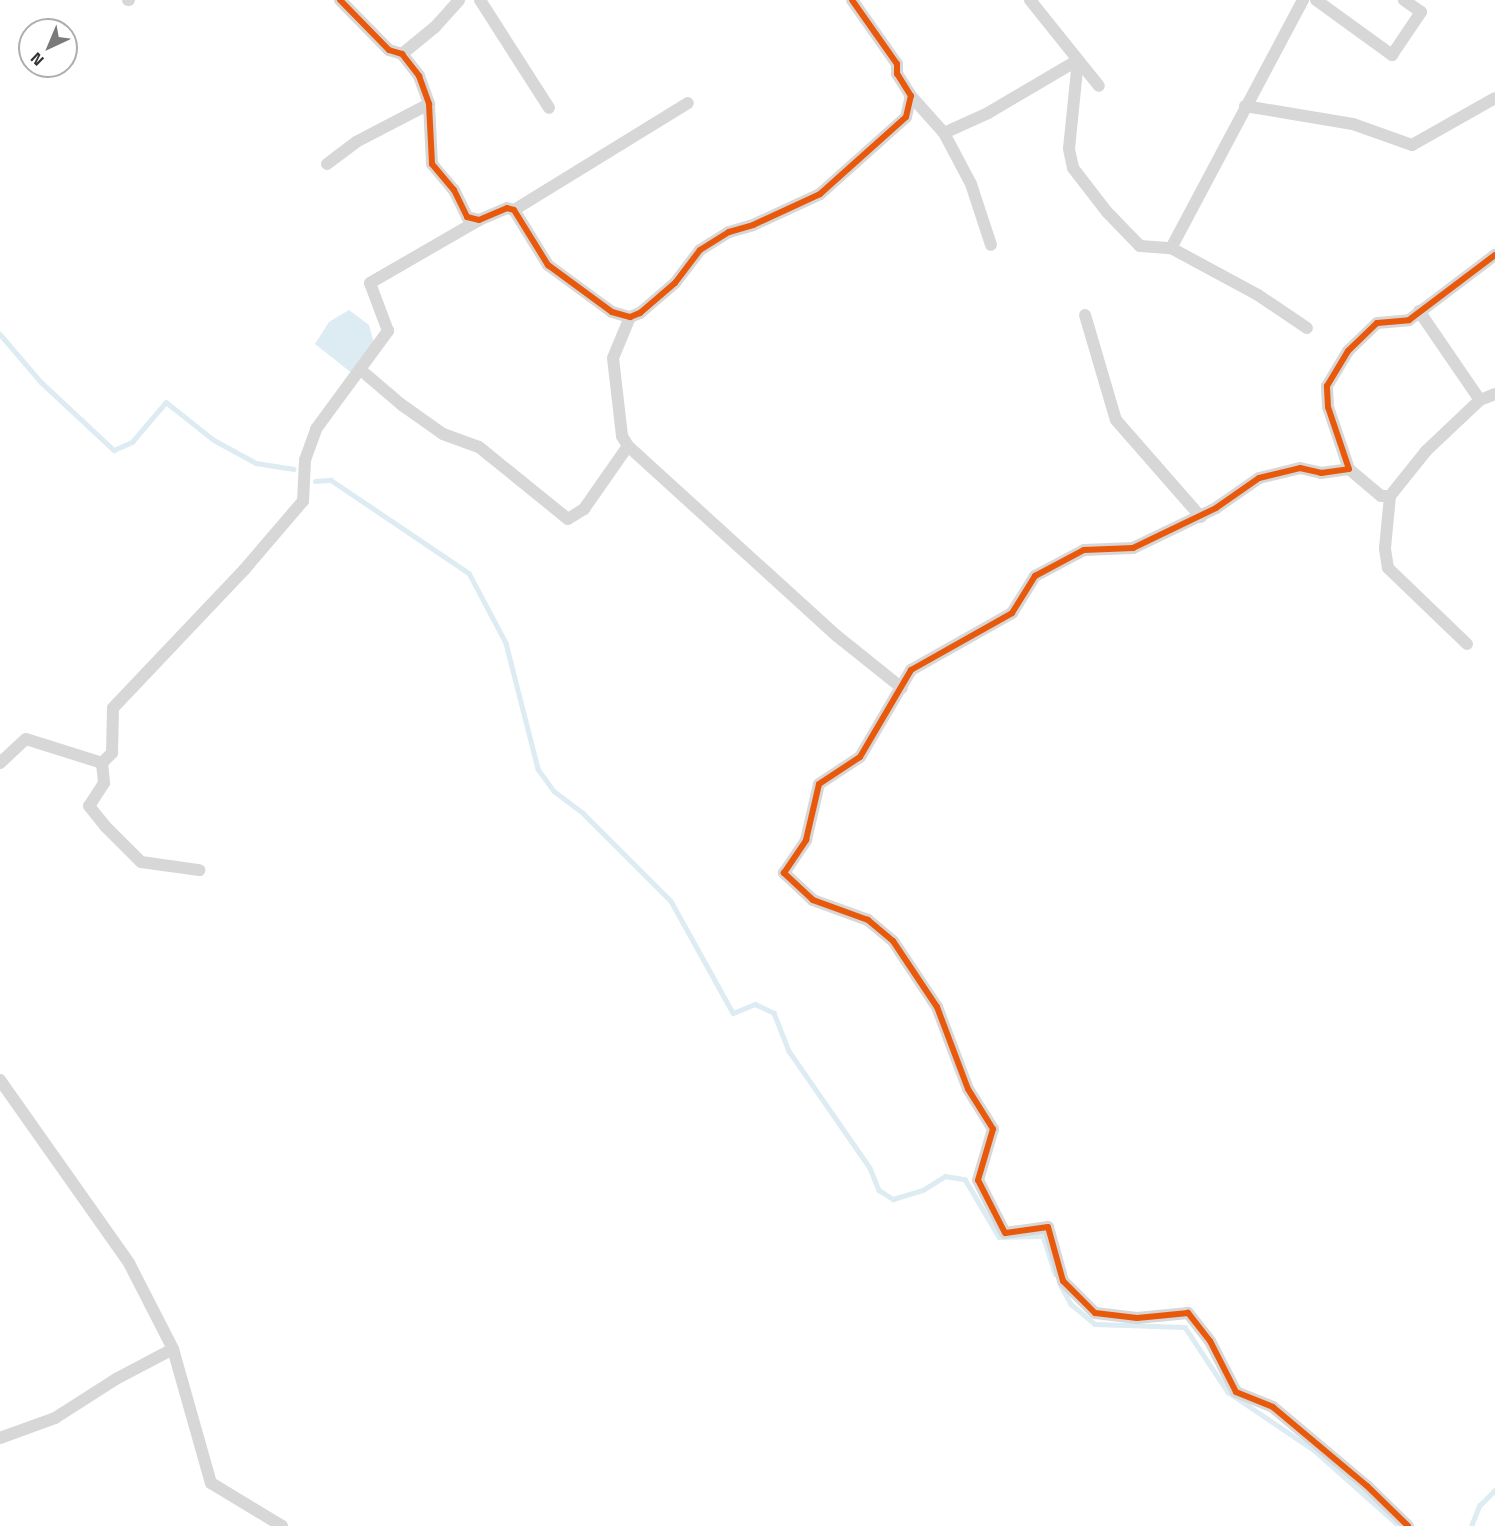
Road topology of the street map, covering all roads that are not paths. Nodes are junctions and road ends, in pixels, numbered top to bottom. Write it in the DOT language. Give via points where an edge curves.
graph roads {
  1 [pos="340,0"];
  2 [pos="459,0"];
  3 [pos="480,0"];
  4 [pos="852,0"];
  5 [pos="1030,0"];
  6 [pos="1303,0"];
  7 [pos="1316,0"];
  8 [pos="1404,0"];
  9 [pos="402,54"];
  10 [pos="1078,60"];
  11 [pos="1099,86"];
  12 [pos="911,96"];
  13 [pos="1495,99"];
  14 [pos="688,103"];
  15 [pos="429,104"];
  16 [pos="1245,105"];
  17 [pos="549,108"];
  18 [pos="944,133"];
  19 [pos="327,164"];
  20 [pos="514,210"];
  21 [pos="479,220"];
  22 [pos="991,245"];
  23 [pos="1171,248"];
  24 [pos="1495,255"];
  25 [pos="1419,311"];
  26 [pos="1085,315"];
  27 [pos="630,317"];
  28 [pos="1307,328"];
  29 [pos="362,370"];
  30 [pos="1495,394"];
  31 [pos="1480,400"];
  32 [pos="628,446"];
  33 [pos="1348,469"];
  34 [pos="1390,496"];
  35 [pos="1201,517"];
  36 [pos="1467,644"];
  37 [pos="902,688"];
  38 [pos="0,763"];
  39 [pos="102,763"];
  40 [pos="199,870"];
  41 [pos="0,1080"];
  42 [pos="173,1349"];
  43 [pos="0,1437"];
  44 [pos="282,1526"];
  45 [pos="1407,1526"];
  1 -- 9 [label="street" via="389,51"];
  2 -- 9 [label="street" via="435,27"];
  3 -- 17 [label="street"];
  4 -- 12 [label="street" via="892,53 897,75"];
  5 -- 10 [label="street"];
  6 -- 16 [label="street"];
  7 -- 8 [label="street" via="1392,55 1421,12"];
  9 -- 15 [label="street" via="419,76"];
  10 -- 11 [label="street"];
  10 -- 18 [label="street" via="988,113"];
  10 -- 23 [label="street" via="1069,150 1073,168 1140,246"];
  12 -- 18 [label="street"];
  12 -- 27 [label="street" via="906,117 838,180 812,198 708,244 691,259 675,283"];
  13 -- 16 [label="street" via="1412,145 1353,124"];
  14 -- 20 [label="street"];
  15 -- 19 [label="street" via="356,142"];
  15 -- 21 [label="street" via="432,164 454,190 467,217"];
  16 -- 23 [label="street"];
  18 -- 22 [label="street" via="971,184"];
  20 -- 21 [label="street" via="507,208"];
  20 -- 27 [label="street" via="548,266 612,312"];
  21 -- 29 [label="street" via="370,283 388,331"];
  23 -- 28 [label="street" via="1258,295"];
  24 -- 25 [label="street"];
  25 -- 31 [label="street"];
  25 -- 33 [label="street" via="1408,320 1377,323 1369,328 1348,351 1327,387 1328,407"];
  26 -- 35 [label="street" via="1116,420"];
  27 -- 32 [label="street" via="614,358 622,436"];
  29 -- 32 [label="street" via="443,434 489,454 568,519 584,509"];
  29 -- 39 [label="street" via="316,429 305,460 303,501 244,570 113,708 112,753"];
  30 -- 31 [label="street"];
  31 -- 34 [label="street" via="1426,451"];
  32 -- 37 [label="street" via="837,636"];
  33 -- 34 [label="street" via="1381,496"];
  33 -- 35 [label="street" via="1321,473 1300,468 1259,478"];
  34 -- 36 [label="street" via="1385,548 1388,568"];
  35 -- 37 [label="street" via="1133,548 1084,550 1035,576 1012,613 910,670"];
  37 -- 45 [label="street" via="860,757 819,784 806,840 784,873 813,900 868,920 893,941 937,1007 968,1089 993,1129 978,1180 1005,1233 1048,1227 1063,1281 1095,1313 1137,1318 1188,1313 1210,1341 1236,1392 1273,1407 1368,1486"];
  38 -- 39 [label="street" via="26,740"];
  39 -- 40 [label="street" via="104,783 89,806 105,826 141,862"];
  41 -- 42 [label="street" via="129,1263"];
  42 -- 43 [label="street" via="55,1418"];
  42 -- 44 [label="street" via="211,1483"];
}
